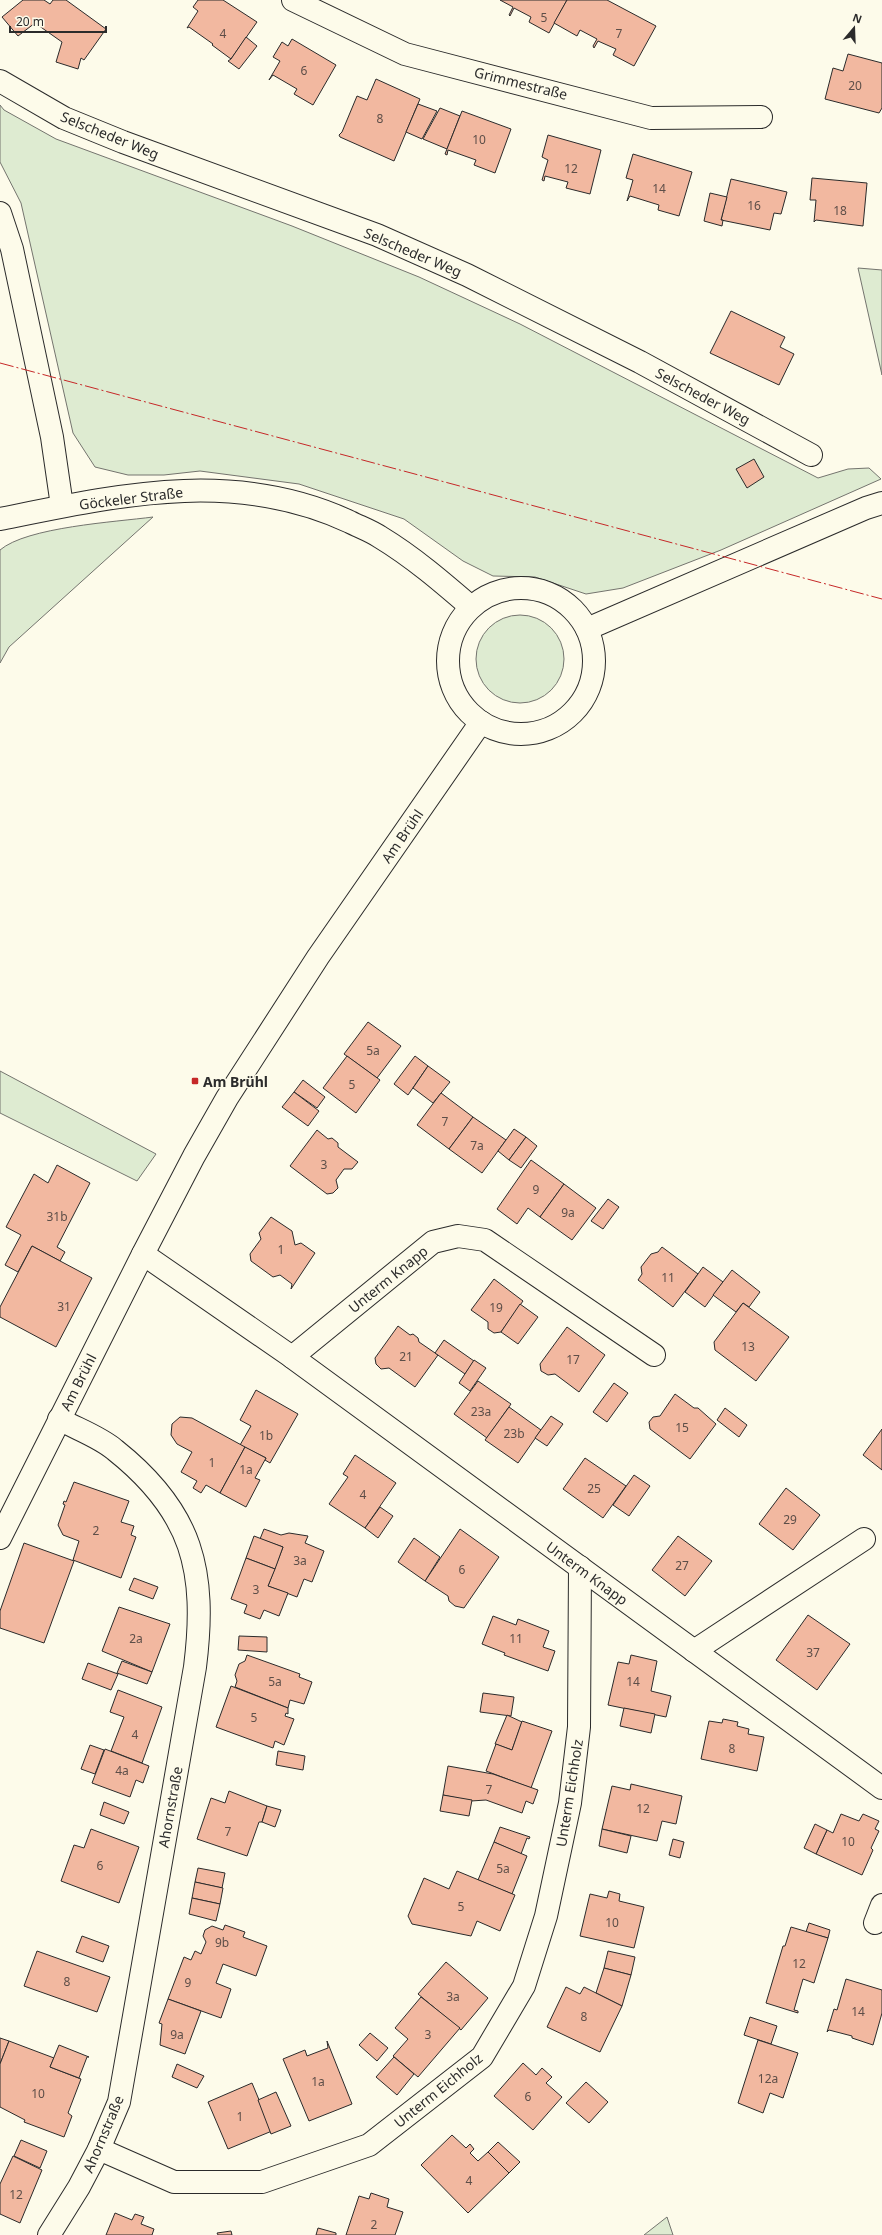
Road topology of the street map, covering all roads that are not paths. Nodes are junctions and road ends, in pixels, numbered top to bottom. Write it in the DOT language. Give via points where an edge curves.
graph roads {
  1 [pos="293,0"];
  2 [pos="0,81"];
  3 [pos="761,117"];
  4 [pos="0,213"];
  5 [pos="811,455"];
  6 [pos="882,504"];
  7 [pos="62,506"];
  8 [pos="0,519"];
  9 [pos="471,607"];
  10 [pos="587,629"];
  11 [pos="481,722"];
  12 [pos="144,1254"];
  13 [pos="654,1355"];
  14 [pos="292,1357"];
  15 [pos="59,1419"];
  16 [pos="0,1538"];
  17 [pos="864,1539"];
  18 [pos="580,1567"];
  19 [pos="694,1651"];
  20 [pos="882,1788"];
  21 [pos="99,2149"];
  22 [pos="48,2235"];
  1 -- 3 [label="street, Grimmestraße" via="405,54 651,118"];
  2 -- 5 [label="street, Selscheder Weg" via="64,118 377,235 467,275 640,362"];
  4 -- 7 [label="street" via="12,249 52,437"];
  6 -- 10 [label="street" via="866,508"];
  7 -- 8 [label="street, Göckeler Straße"];
  7 -- 9 [label="street, Göckeler Straße" via="168,491 213,489 268,496 325,510 379,536 429,570"];
  9 -- 10 [label="street" via="494,592 530,588 554,595 568,606"];
  9 -- 11 [label="street" via="459,621 448,656 450,679 460,700"];
  10 -- 11 [label="street" via="594,652 592,677 585,695 574,711 558,724 522,734 504,731"];
  11 -- 12 [label="street, Am Brühl" via="318,958 227,1098"];
  12 -- 14 [label="street, Unterm Knapp"];
  12 -- 15 [label="street, Am Brühl"];
  13 -- 14 [label="street, Unterm Knapp" via="485,1240 458,1236 433,1242"];
  14 -- 18 [label="street, Unterm Knapp"];
  15 -- 16 [label="street, Am Brühl"];
  15 -- 21 [label="street, Ahornstraße" via="114,1449 159,1491 181,1523 193,1562 200,1606 195,1667 119,2102"];
  17 -- 19 [label="street"];
  18 -- 19 [label="street, Unterm Knapp"];
  18 -- 21 [label="street, Unterm Eichholz" via="580,1727 570,1803 546,1916 524,1986 482,2057 370,2145 262,2182 174,2182"];
  19 -- 20 [label="street, Unterm Knapp"];
  21 -- 22 [label="street, Ahornstraße" via="79,2187"];
}
